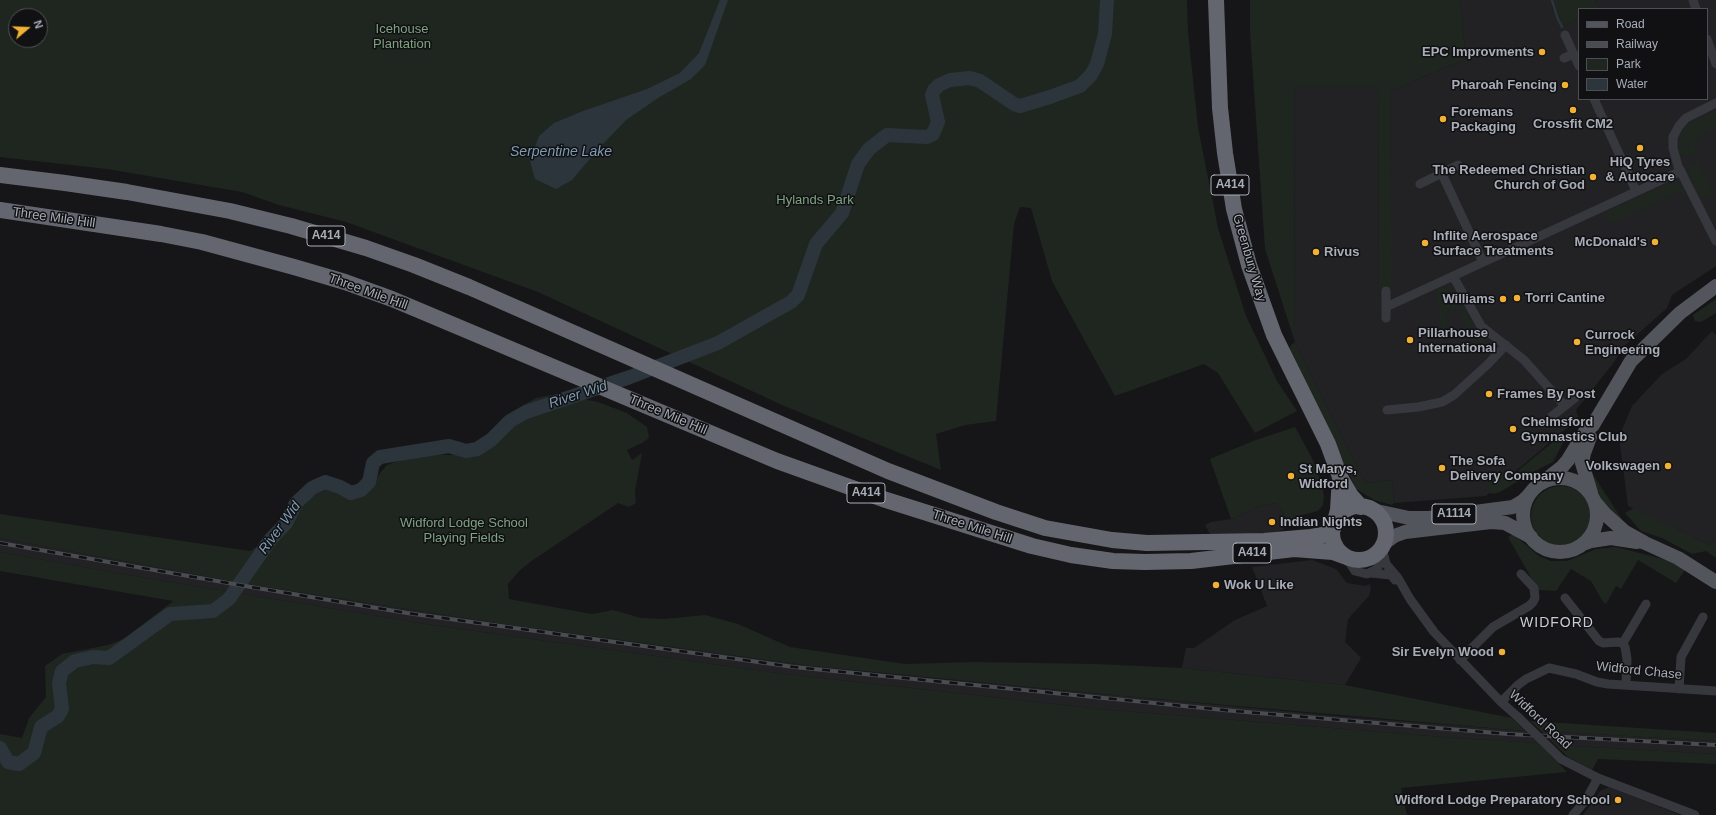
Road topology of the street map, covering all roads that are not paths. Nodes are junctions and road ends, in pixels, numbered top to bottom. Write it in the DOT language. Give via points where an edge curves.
graph roads {
  1 [pos="1216,0"];
  2 [pos="1565,35"];
  3 [pos="1708,42"];
  4 [pos="1574,54"];
  5 [pos="1564,58"];
  6 [pos="1578,64"];
  7 [pos="1716,64"];
  8 [pos="1594,100"];
  9 [pos="1716,103"];
  10 [pos="1458,165"];
  11 [pos="1681,171"];
  12 [pos="1442,174"];
  13 [pos="0,175"];
  14 [pos="1420,184"];
  15 [pos="1636,192"];
  16 [pos="0,210"];
  17 [pos="1716,241"];
  18 [pos="1483,262"];
  19 [pos="1453,276"];
  20 [pos="1716,286"];
  21 [pos="1386,291"];
  22 [pos="1386,307"];
  23 [pos="1386,318"];
  24 [pos="1506,345"];
  25 [pos="1575,398"];
  26 [pos="1565,406"];
  27 [pos="1387,410"];
  28 [pos="1552,416"];
  29 [pos="1593,425"];
  30 [pos="1340,476"];
  31 [pos="1543,482"];
  32 [pos="1530,493"];
  33 [pos="1593,498"];
  34 [pos="1367,508"];
  35 [pos="1334,525"];
  36 [pos="1531,537"];
  37 [pos="1645,543"];
  38 [pos="1582,544"];
  39 [pos="1383,548"];
  40 [pos="1345,556"];
  41 [pos="1371,573"];
  42 [pos="1521,574"];
  43 [pos="1716,582"];
  44 [pos="1405,592"];
  45 [pos="1565,598"];
  46 [pos="1646,604"];
  47 [pos="1703,617"];
  48 [pos="1623,643"];
  49 [pos="1460,660"];
  50 [pos="1626,685"];
  51 [pos="1679,689"];
  52 [pos="1716,691"];
  53 [pos="1501,702"];
  54 [pos="1598,778"];
  55 [pos="1573,815"];
  56 [pos="1695,815"];
  1 -- 30 [label="highway, Greenbury Way / A414" via="1224,145 1242,242 1274,335 1328,444"];
  2 -- 4 [label="street"];
  3 -- 7 [label="street"];
  4 -- 5 [label="street"];
  4 -- 6 [label="street"];
  8 -- 15 [label="street"];
  9 -- 11 [label="street" via="1686,118 1673,137 1674,158"];
  10 -- 12 [label="street"];
  11 -- 15 [label="street"];
  11 -- 17 [label="street"];
  12 -- 14 [label="street"];
  12 -- 18 [label="street"];
  13 -- 35 [label="highway, Three Mile Hill / A414" via="65,183 230,211 366,248 450,279 841,451 938,491 1045,528 1071,534 1147,543 1226,543 1311,537 1323,535"];
  15 -- 18 [label="street"];
  16 -- 40 [label="highway, Three Mile Hill / A414" via="202,242 345,282 392,299 777,461 1000,536 1071,555 1113,561 1145,562 1191,560 1294,549 1333,552"];
  18 -- 19 [label="street"];
  19 -- 22 [label="street"];
  19 -- 24 [label="street" via="1481,326"];
  20 -- 29 [label="main road" via="1680,313 1638,353"];
  21 -- 22 [label="street"];
  22 -- 23 [label="street"];
  24 -- 26 [label="street" via="1524,360"];
  24 -- 27 [label="street" via="1459,390 1442,402"];
  25 -- 26 [label="street"];
  26 -- 28 [label="street"];
  29 -- 31 [label="main road" via="1585,432 1562,467"];
  29 -- 33 [label="main road" via="1582,463"];
  30 -- 34 [label="highway, Greenbury Way / A414" via="1351,496"];
  30 -- 35 [label="highway, Greenbury Way / A414" via="1338,510"];
  31 -- 32 [label="main road, A1114"];
  31 -- 33 [label="main road, A1114" via="1556,478 1570,479 1584,486"];
  32 -- 34 [label="main road, A1114" via="1513,507 1429,518 1409,518"];
  32 -- 36 [label="main road" via="1523,516"];
  33 -- 37 [label="main road, A1114" via="1625,532"];
  33 -- 38 [label="main road" via="1597,514 1596,525 1590,537"];
  34 -- 35 [label="highway, A414" via="1346,510"];
  34 -- 39 [label="highway, A414" via="1379,516 1384,524 1386,535"];
  35 -- 40 [label="highway, A414" via="1334,542"];
  36 -- 38 [label="main road, A1114" via="1542,547 1556,551 1570,550"];
  36 -- 39 [label="main road, A1114" via="1505,524 1491,522 1405,532 1394,536"];
  37 -- 38 [label="main road, A1114" via="1611,538"];
  37 -- 43 [label="main road, A1114" via="1678,558"];
  39 -- 40 [label="highway, A414" via="1367,559 1358,560"];
  39 -- 41 [label="street" via="1380,564"];
  39 -- 44 [label="street, Widford Road" via="1386,564 1398,578"];
  40 -- 41 [label="street, Widford Road" via="1355,571"];
  41 -- 44 [label="street, Widford Road" via="1391,575"];
  42 -- 49 [label="street" via="1534,588 1533,602 1494,627"];
  44 -- 49 [label="street, Widford Road" via="1434,632"];
  45 -- 48 [label="street" via="1599,641"];
  46 -- 48 [label="street"];
  47 -- 51 [label="street" via="1681,657"];
  48 -- 50 [label="street" via="1627,659"];
  49 -- 53 [label="street, Widford Road"];
  50 -- 51 [label="street, Widford Chase"];
  50 -- 53 [label="street, Widford Chase" via="1597,682 1549,668 1526,679"];
  51 -- 52 [label="street, Widford Chase"];
  53 -- 54 [label="street, Widford Road, bridge" via="1561,759"];
  54 -- 55 [label="street" via="1586,800"];
  54 -- 56 [label="street, Widford Road"];
}
